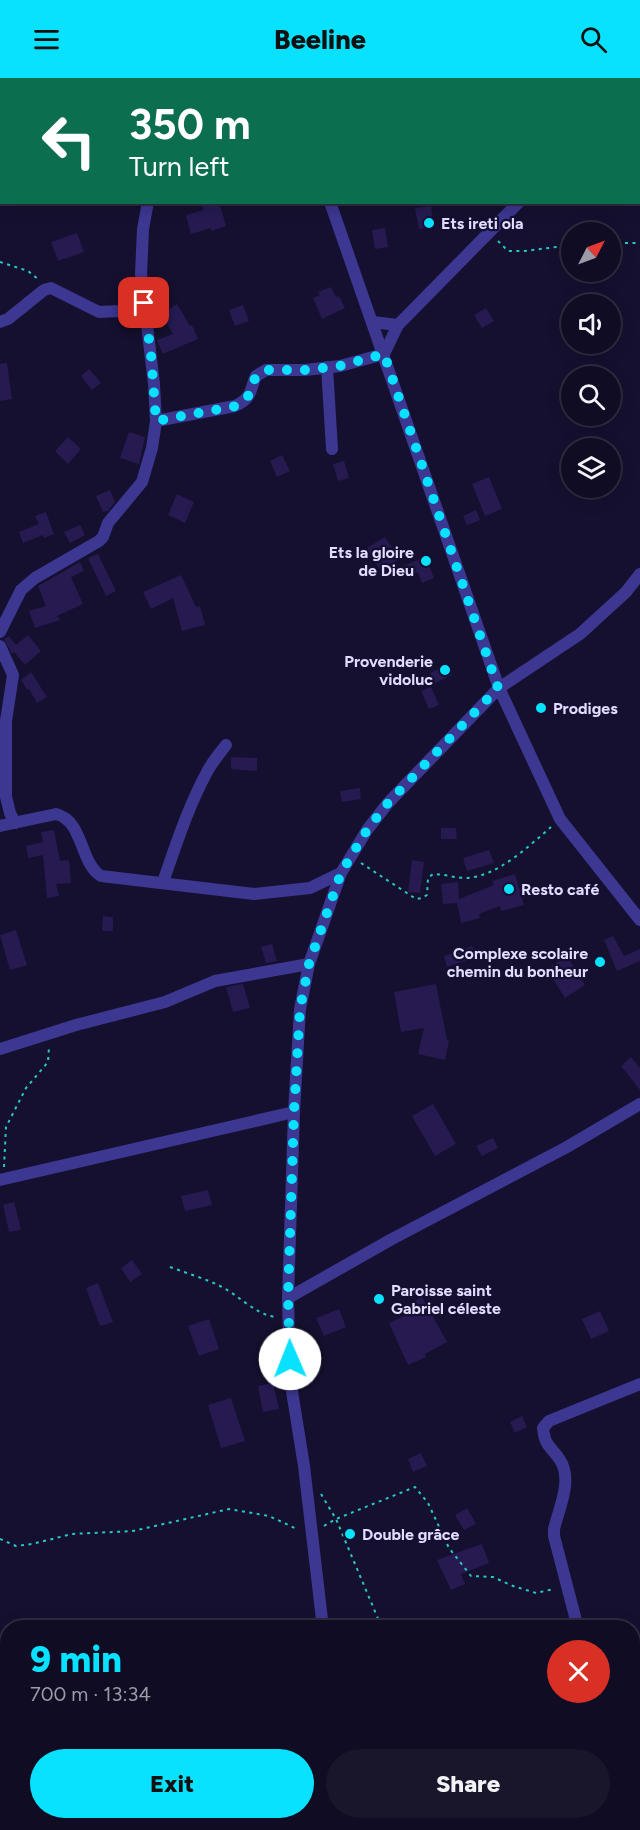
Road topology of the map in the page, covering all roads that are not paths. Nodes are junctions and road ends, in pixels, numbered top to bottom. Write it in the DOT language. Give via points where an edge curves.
graph roads {
  1 [pos="147,204"];
  2 [pos="331,204"];
  3 [pos="517,204"];
  4 [pos="144,303"];
  5 [pos="0,322"];
  6 [pos="372,322"];
  7 [pos="398,325"];
  8 [pos="384,354"];
  9 [pos="327,368"];
  10 [pos="156,421"];
  11 [pos="333,449"];
  12 [pos="640,574"];
  13 [pos="0,632"];
  14 [pos="0,646"];
  15 [pos="498,688"];
  16 [pos="226,745"];
  17 [pos="3,750"];
  18 [pos="15,823"];
  19 [pos="0,826"];
  20 [pos="341,873"];
  21 [pos="163,882"];
  22 [pos="640,920"];
  23 [pos="309,964"];
  24 [pos="0,1048"];
  25 [pos="640,1104"];
  26 [pos="294,1112"];
  27 [pos="2,1179"];
  28 [pos="288,1298"];
  29 [pos="640,1384"];
  30 [pos="322,1620"];
  31 [pos="576,1620"];
  1 -- 4 [label="street" via="141,274"];
  2 -- 6 [label="street"];
  3 -- 7 [label="street"];
  4 -- 5 [label="street" via="120,311 99,312 51,288"];
  4 -- 10 [label="street"];
  6 -- 7 [label="street"];
  6 -- 8 [label="street"];
  7 -- 8 [label="street"];
  8 -- 9 [label="street"];
  8 -- 15 [label="street"];
  9 -- 10 [label="street" via="266,370 256,376 246,400 236,406"];
  9 -- 11 [label="street"];
  10 -- 13 [label="street" via="142,483 108,523 103,537 21,590"];
  12 -- 15 [label="street" via="580,634"];
  14 -- 17 [label="street" via="14,675"];
  15 -- 20 [label="street" via="388,803"];
  15 -- 22 [label="street" via="560,819"];
  16 -- 21 [label="street" via="208,770 193,802"];
  17 -- 18 [label="street" via="6,797"];
  18 -- 19 [label="street"];
  18 -- 21 [label="street" via="56,814 64,816 96,873"];
  20 -- 21 [label="street" via="310,888 254,894"];
  20 -- 23 [label="street"];
  23 -- 24 [label="street" via="214,981 165,1002"];
  23 -- 26 [label="street" via="300,1009"];
  25 -- 28 [label="street"];
  26 -- 27 [label="street"];
  26 -- 28 [label="street"];
  28 -- 30 [label="street" via="290,1379"];
  29 -- 31 [label="street" via="549,1421 543,1428 544,1441 561,1462 566,1480 554,1528"];
}
